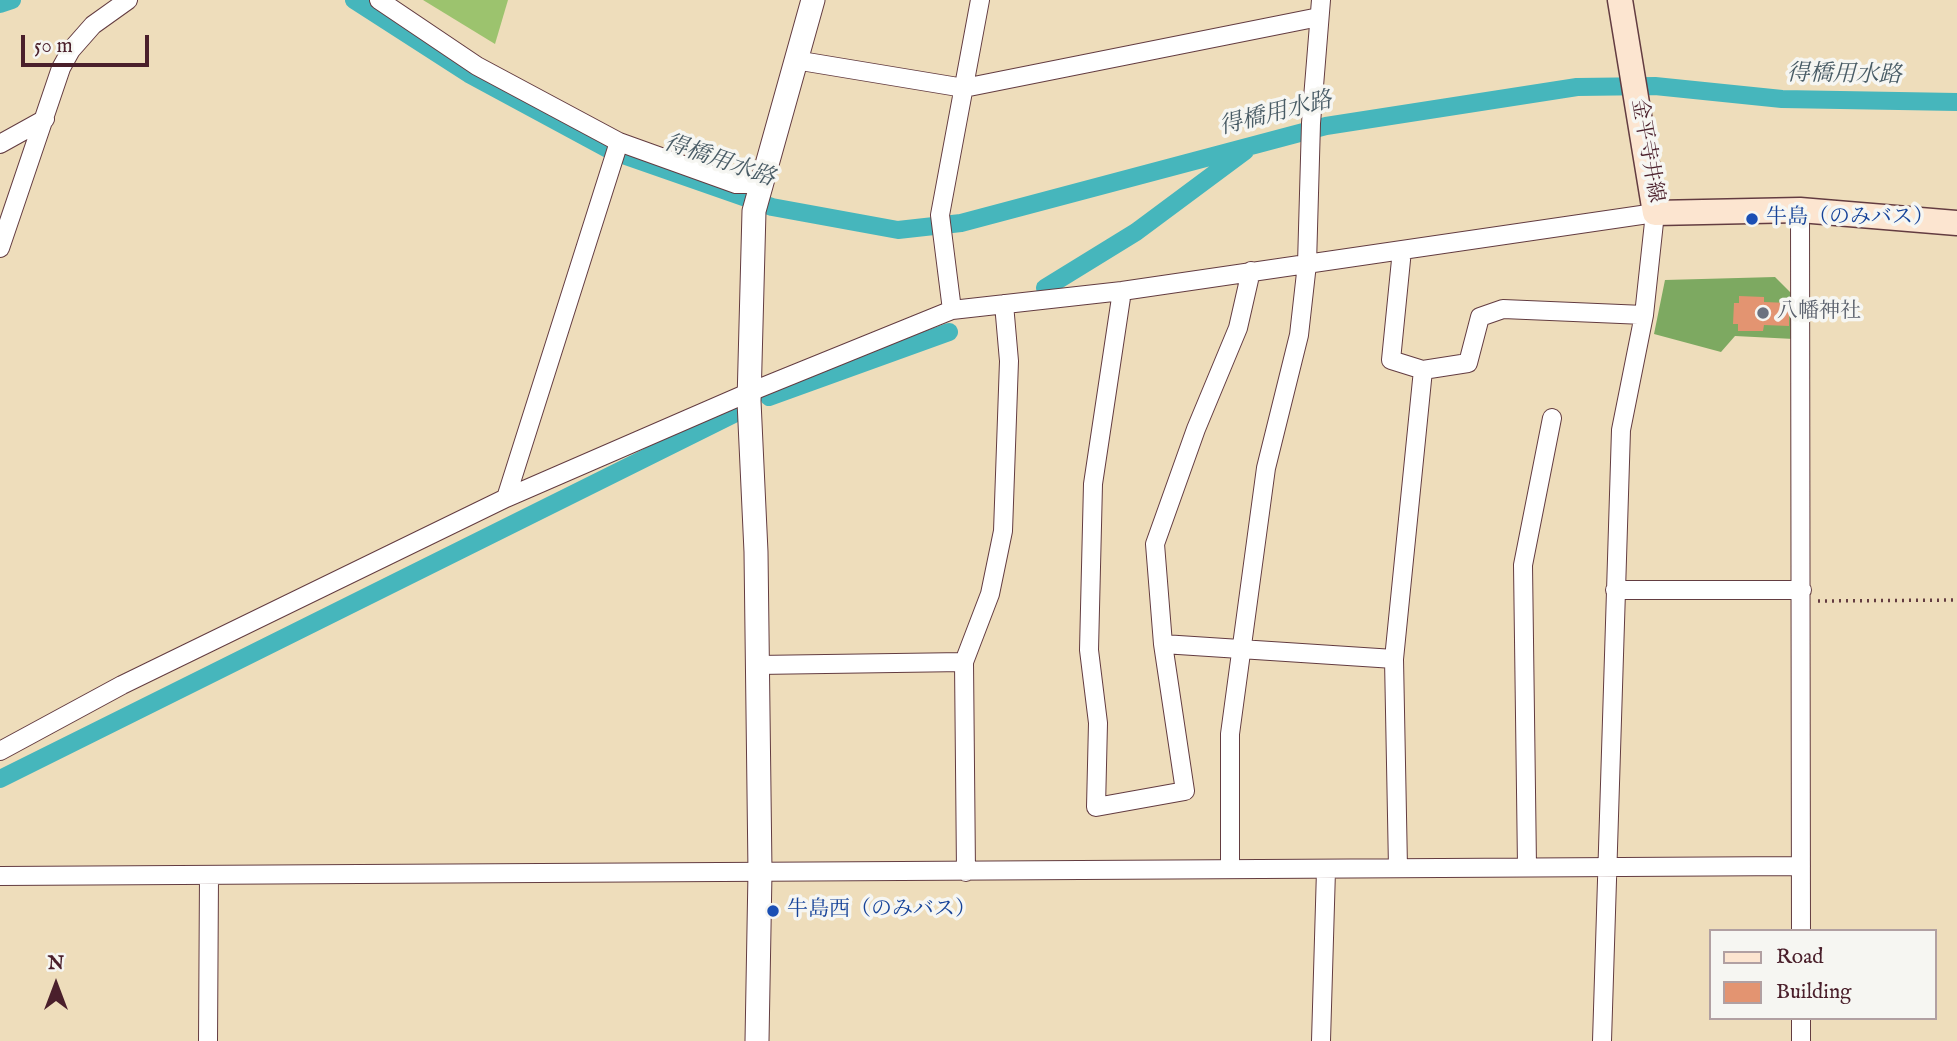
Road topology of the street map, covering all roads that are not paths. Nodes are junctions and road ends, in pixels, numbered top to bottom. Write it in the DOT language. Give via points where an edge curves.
graph roads {
  1 [pos="128,0"];
  2 [pos="379,0"];
  3 [pos="813,0"];
  4 [pos="980,0"];
  5 [pos="1620,0"];
  6 [pos="1320,9"];
  7 [pos="795,60"];
  8 [pos="964,88"];
  9 [pos="45,119"];
  10 [pos="619,142"];
  11 [pos="0,144"];
  12 [pos="757,196"];
  13 [pos="1800,210"];
  14 [pos="1655,212"];
  15 [pos="1957,223"];
  16 [pos="0,248"];
  17 [pos="1402,250"];
  18 [pos="1307,264"];
  19 [pos="1251,271"];
  20 [pos="1122,291"];
  21 [pos="1004,304"];
  22 [pos="952,310"];
  23 [pos="1644,315"];
  24 [pos="1423,370"];
  25 [pos="750,404"];
  26 [pos="1552,418"];
  27 [pos="506,498"];
  28 [pos="1615,590"];
  29 [pos="1801,595"];
  30 [pos="1163,644"];
  31 [pos="1242,648"];
  32 [pos="1394,659"];
  33 [pos="964,662"];
  34 [pos="757,665"];
  35 [pos="0,751"];
  36 [pos="1606,865"];
  37 [pos="1527,866"];
  38 [pos="1801,866"];
  39 [pos="1398,868"];
  40 [pos="1230,869"];
  41 [pos="1326,870"];
  42 [pos="966,872"];
  43 [pos="760,873"];
  44 [pos="0,876"];
  45 [pos="209,876"];
  46 [pos="1801,929"];
  47 [pos="1801,1020"];
  48 [pos="208,1041"];
  49 [pos="757,1041"];
  50 [pos="1321,1041"];
  51 [pos="1602,1041"];
  52 [pos="1801,1041"];
  1 -- 9 [label="street" via="93,25 71,50"];
  2 -- 10 [label="street" via="477,66"];
  3 -- 7 [label="street"];
  4 -- 8 [label="street"];
  5 -- 14 [label="main road, 金平寺井線"];
  6 -- 8 [label="street"];
  6 -- 18 [label="street"];
  7 -- 8 [label="street"];
  7 -- 12 [label="street"];
  8 -- 22 [label="street" via="940,215"];
  9 -- 11 [label="street"];
  9 -- 16 [label="street"];
  10 -- 12 [label="street" via="736,184"];
  10 -- 27 [label="street"];
  12 -- 25 [label="street"];
  13 -- 14 [label="main road, 金平寺井線"];
  13 -- 15 [label="main road, 金平寺井線"];
  13 -- 29 [label="street"];
  14 -- 17 [label="street"];
  14 -- 23 [label="street"];
  17 -- 18 [label="street"];
  17 -- 24 [label="street" via="1391,360"];
  18 -- 19 [label="street"];
  18 -- 31 [label="street" via="1299,335 1266,468"];
  19 -- 20 [label="street"];
  19 -- 30 [label="street" via="1238,328 1155,544"];
  20 -- 21 [label="street"];
  20 -- 30 [label="street" via="1093,484 1089,650 1098,723 1096,807 1185,791"];
  21 -- 22 [label="street"];
  21 -- 33 [label="street" via="1009,361 1003,531 990,594"];
  22 -- 25 [label="street"];
  23 -- 24 [label="street" via="1503,309 1480,317 1468,363"];
  23 -- 28 [label="street" via="1621,430"];
  24 -- 32 [label="street"];
  25 -- 27 [label="street"];
  25 -- 34 [label="street"];
  26 -- 37 [label="street" via="1523,565"];
  27 -- 35 [label="street" via="122,685"];
  28 -- 29 [label="street"];
  28 -- 36 [label="street"];
  29 -- 38 [label="street"];
  30 -- 31 [label="street"];
  31 -- 32 [label="street"];
  31 -- 40 [label="street" via="1230,734"];
  32 -- 39 [label="street"];
  33 -- 34 [label="street"];
  33 -- 42 [label="street"];
  34 -- 43 [label="street"];
  36 -- 37 [label="street"];
  36 -- 38 [label="street"];
  36 -- 51 [label="street"];
  37 -- 39 [label="street"];
  38 -- 46 [label="street"];
  39 -- 41 [label="street"];
  40 -- 41 [label="street"];
  40 -- 42 [label="street"];
  41 -- 50 [label="street"];
  42 -- 43 [label="street"];
  43 -- 45 [label="street"];
  43 -- 49 [label="street"];
  44 -- 45 [label="street"];
  45 -- 48 [label="street"];
  47 -- 52 [label="street"];
}
